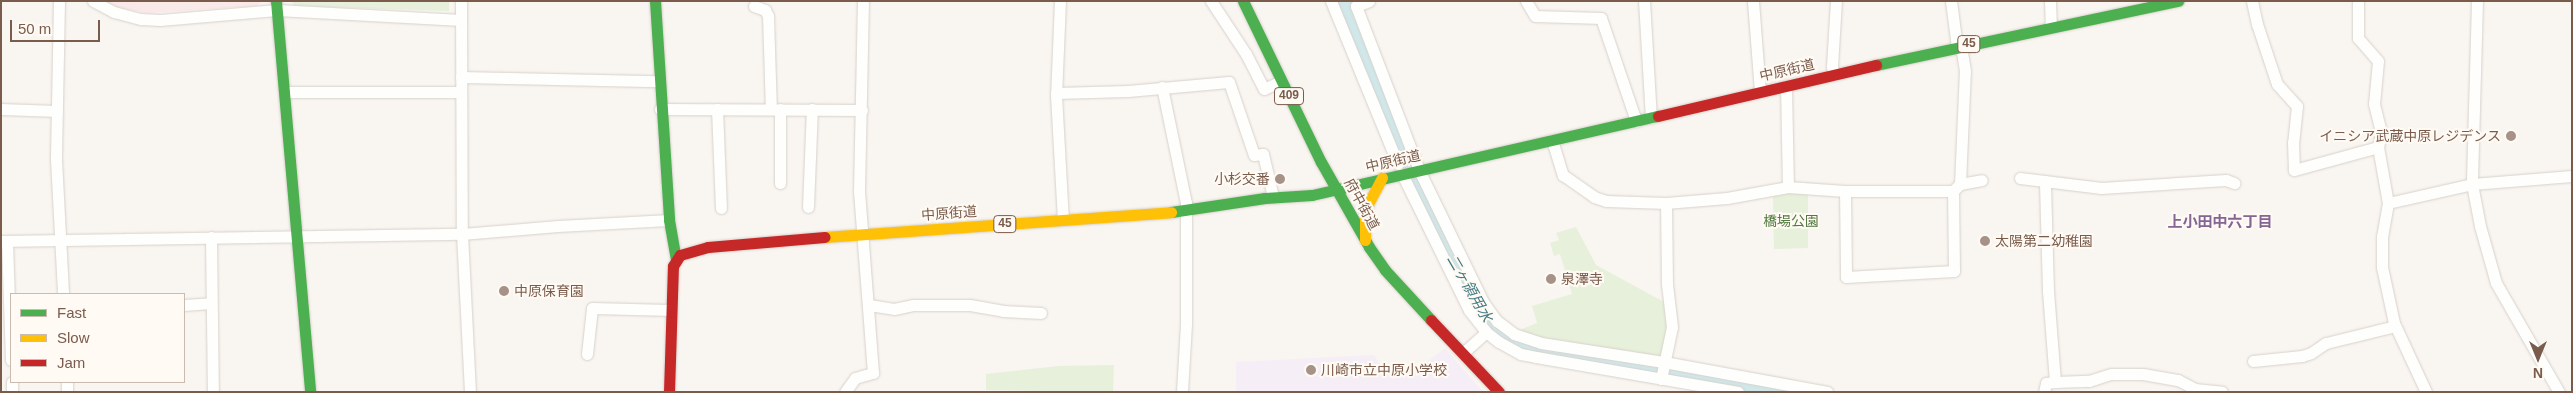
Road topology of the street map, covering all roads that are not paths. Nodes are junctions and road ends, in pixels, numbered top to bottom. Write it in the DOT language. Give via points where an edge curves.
graph roads {
  1 [pos="58,1"];
  2 [pos="92,1"];
  3 [pos="461,1"];
  4 [pos="655,1"];
  5 [pos="863,1"];
  6 [pos="1060,1"];
  7 [pos="1211,1"];
  8 [pos="1243,1"];
  9 [pos="1331,1"];
  10 [pos="1369,1"];
  11 [pos="1526,1"];
  12 [pos="1644,1"];
  13 [pos="1754,1"];
  14 [pos="1836,1"];
  15 [pos="1951,1"];
  16 [pos="2050,1"];
  17 [pos="2178,1"];
  18 [pos="2252,1"];
  19 [pos="2358,1"];
  20 [pos="2477,1"];
  21 [pos="2148,4"];
  22 [pos="276,6"];
  23 [pos="754,6"];
  24 [pos="461,20"];
  25 [pos="2050,26"];
  26 [pos="1959,46"];
  27 [pos="1834,75"];
  28 [pos="461,77"];
  29 [pos="658,81"];
  30 [pos="1282,81"];
  31 [pos="1786,86"];
  32 [pos="1162,87"];
  33 [pos="284,92"];
  34 [pos="461,92"];
  35 [pos="1760,92"];
  36 [pos="1056,93"];
  37 [pos="1,109"];
  38 [pos="660,109"];
  39 [pos="717,109"];
  40 [pos="775,109"];
  41 [pos="812,109"];
  42 [pos="862,110"];
  43 [pos="57,111"];
  44 [pos="1651,118"];
  45 [pos="1636,121"];
  46 [pos="1552,140"];
  47 [pos="2378,147"];
  48 [pos="1400,169"];
  49 [pos="1419,170"];
  50 [pos="2572,176"];
  51 [pos="1382,178"];
  52 [pos="2020,178"];
  53 [pos="1982,180"];
  54 [pos="2044,181"];
  55 [pos="780,182"];
  56 [pos="2234,183"];
  57 [pos="2472,184"];
  58 [pos="1788,187"];
  59 [pos="1957,187"];
  60 [pos="1336,189"];
  61 [pos="1845,191"];
  62 [pos="1273,197"];
  63 [pos="1666,202"];
  64 [pos="2388,203"];
  65 [pos="808,207"];
  66 [pos="721,208"];
  67 [pos="1186,211"];
  68 [pos="669,220"];
  69 [pos="1063,220"];
  70 [pos="462,234"];
  71 [pos="863,234"];
  72 [pos="296,235"];
  73 [pos="211,237"];
  74 [pos="61,239"];
  75 [pos="1365,240"];
  76 [pos="4,241"];
  77 [pos="676,259"];
  78 [pos="63,293"];
  79 [pos="211,303"];
  80 [pos="185,305"];
  81 [pos="869,305"];
  82 [pos="671,310"];
  83 [pos="1041,313"];
  84 [pos="2395,326"];
  85 [pos="10,331"];
  86 [pos="1486,332"];
  87 [pos="1463,353"];
  88 [pos="586,354"];
  89 [pos="2253,360"];
  90 [pos="1664,362"];
  91 [pos="1661,379"];
  92 [pos="2056,382"];
  93 [pos="2184,388"];
  94 [pos="213,392"];
  95 [pos="310,392"];
  96 [pos="470,392"];
  97 [pos="669,392"];
  98 [pos="845,392"];
  99 [pos="1182,392"];
  100 [pos="1499,392"];
  101 [pos="1738,392"];
  102 [pos="1827,392"];
  103 [pos="2044,392"];
  104 [pos="2222,392"];
  105 [pos="2426,392"];
  106 [pos="2559,392"];
  1 -- 43 [label="street"];
  2 -- 22 [label="street" via="114,12 160,20"];
  3 -- 24 [label="street"];
  4 -- 29 [label="main road"];
  5 -- 42 [label="street"];
  6 -- 36 [label="street"];
  7 -- 30 [label="street" via="1246,54 1264,89"];
  8 -- 30 [label="main road, 府中街道 / 409"];
  9 -- 48 [label="street"];
  10 -- 49 [label="street" via="1356,6"];
  11 -- 45 [label="street" via="1535,16 1601,18"];
  12 -- 44 [label="street"];
  13 -- 35 [label="street"];
  14 -- 27 [label="street"];
  15 -- 26 [label="street"];
  16 -- 25 [label="street"];
  17 -- 21 [label="main road, 中原街道 / 45"];
  18 -- 47 [label="street" via="2277,84 2297,106 2292,142 2294,170"];
  19 -- 47 [label="street" via="2358,38 2378,61 2374,104 2381,133"];
  20 -- 57 [label="street"];
  21 -- 25 [label="main road, 中原街道 / 45"];
  22 -- 24 [label="street"];
  22 -- 33 [label="main road"];
  23 -- 40 [label="street" via="765,10 768,16"];
  24 -- 28 [label="street"];
  25 -- 26 [label="main road, 中原街道 / 45"];
  26 -- 27 [label="main road, 中原街道 / 45"];
  26 -- 59 [label="street" via="1965,71"];
  27 -- 31 [label="main road, 中原街道 / 45"];
  28 -- 29 [label="street"];
  28 -- 34 [label="street"];
  29 -- 38 [label="main road"];
  30 -- 60 [label="main road, 府中街道 / 409"];
  31 -- 35 [label="main road, 中原街道 / 45"];
  31 -- 58 [label="street"];
  32 -- 36 [label="street"];
  32 -- 62 [label="street" via="1229,82 1254,155 1263,154"];
  32 -- 67 [label="street"];
  33 -- 34 [label="street"];
  33 -- 72 [label="main road"];
  34 -- 70 [label="street"];
  35 -- 44 [label="main road, 中原街道 / 45"];
  36 -- 69 [label="street"];
  37 -- 43 [label="street"];
  38 -- 39 [label="street"];
  38 -- 68 [label="main road"];
  39 -- 40 [label="street"];
  39 -- 66 [label="street"];
  40 -- 41 [label="street"];
  40 -- 55 [label="street"];
  41 -- 42 [label="street"];
  41 -- 65 [label="street"];
  42 -- 71 [label="street" via="859,191"];
  43 -- 74 [label="street"];
  44 -- 45 [label="main road, 中原街道 / 45"];
  45 -- 46 [label="main road, 中原街道 / 45"];
  46 -- 49 [label="main road, 中原街道 / 45"];
  46 -- 63 [label="street" via="1563,175 1594,196 1606,201"];
  47 -- 64 [label="street"];
  48 -- 49 [label="main road, 中原街道 / 45"];
  48 -- 51 [label="main road, 中原街道 / 45"];
  48 -- 86 [label="street" via="1469,310"];
  49 -- 90 [label="street" via="1483,302 1497,322 1514,334 1541,343"];
  50 -- 57 [label="street"];
  51 -- 60 [label="main road, 中原街道 / 45"];
  51 -- 75 [label="main road" via="1365,216"];
  52 -- 54 [label="street"];
  53 -- 59 [label="street"];
  54 -- 56 [label="street" via="2110,188 2226,180"];
  54 -- 92 [label="street" via="2048,291"];
  57 -- 64 [label="street"];
  57 -- 106 [label="street" via="2496,284"];
  58 -- 61 [label="street"];
  58 -- 63 [label="street" via="1727,198"];
  59 -- 61 [label="street"];
  59 -- 61 [label="street" via="1954,271 1846,277"];
  60 -- 62 [label="main road, 中原街道 / 45" via="1312,195"];
  60 -- 75 [label="main road, 府中街道 / 409"];
  62 -- 67 [label="main road, 中原街道 / 45"];
  63 -- 90 [label="street" via="1667,284 1672,327"];
  64 -- 84 [label="street" via="2382,236 2382,267"];
  67 -- 69 [label="main road, 中原街道 / 45"];
  67 -- 99 [label="street"];
  68 -- 70 [label="street"];
  68 -- 77 [label="main road"];
  69 -- 71 [label="main road, 中原街道 / 45"];
  70 -- 72 [label="street"];
  70 -- 96 [label="street"];
  71 -- 77 [label="main road, 中原街道 / 45" via="708,247 688,251"];
  71 -- 81 [label="street"];
  72 -- 73 [label="street"];
  72 -- 95 [label="main road"];
  73 -- 74 [label="street"];
  73 -- 79 [label="street"];
  74 -- 76 [label="street"];
  74 -- 78 [label="street"];
  75 -- 87 [label="main road, 府中街道 / 409" via="1384,270"];
  76 -- 85 [label="street"];
  77 -- 82 [label="main road"];
  79 -- 80 [label="street"];
  79 -- 94 [label="street"];
  81 -- 83 [label="street" via="894,309 913,305 970,305 1003,312"];
  81 -- 98 [label="street" via="873,372 856,378"];
  82 -- 88 [label="street" via="592,308"];
  82 -- 97 [label="main road"];
  84 -- 89 [label="street" via="2326,342 2302,356"];
  84 -- 105 [label="street"];
  86 -- 87 [label="street"];
  86 -- 91 [label="street" via="1521,354"];
  87 -- 100 [label="main road, 府中街道 / 409"];
  90 -- 91 [label="street"];
  90 -- 102 [label="street"];
  91 -- 101 [label="street"];
  92 -- 93 [label="street" via="2089,381 2111,374 2143,374 2178,380"];
  92 -- 103 [label="street" via="2046,383"];
  93 -- 104 [label="street"];
}
